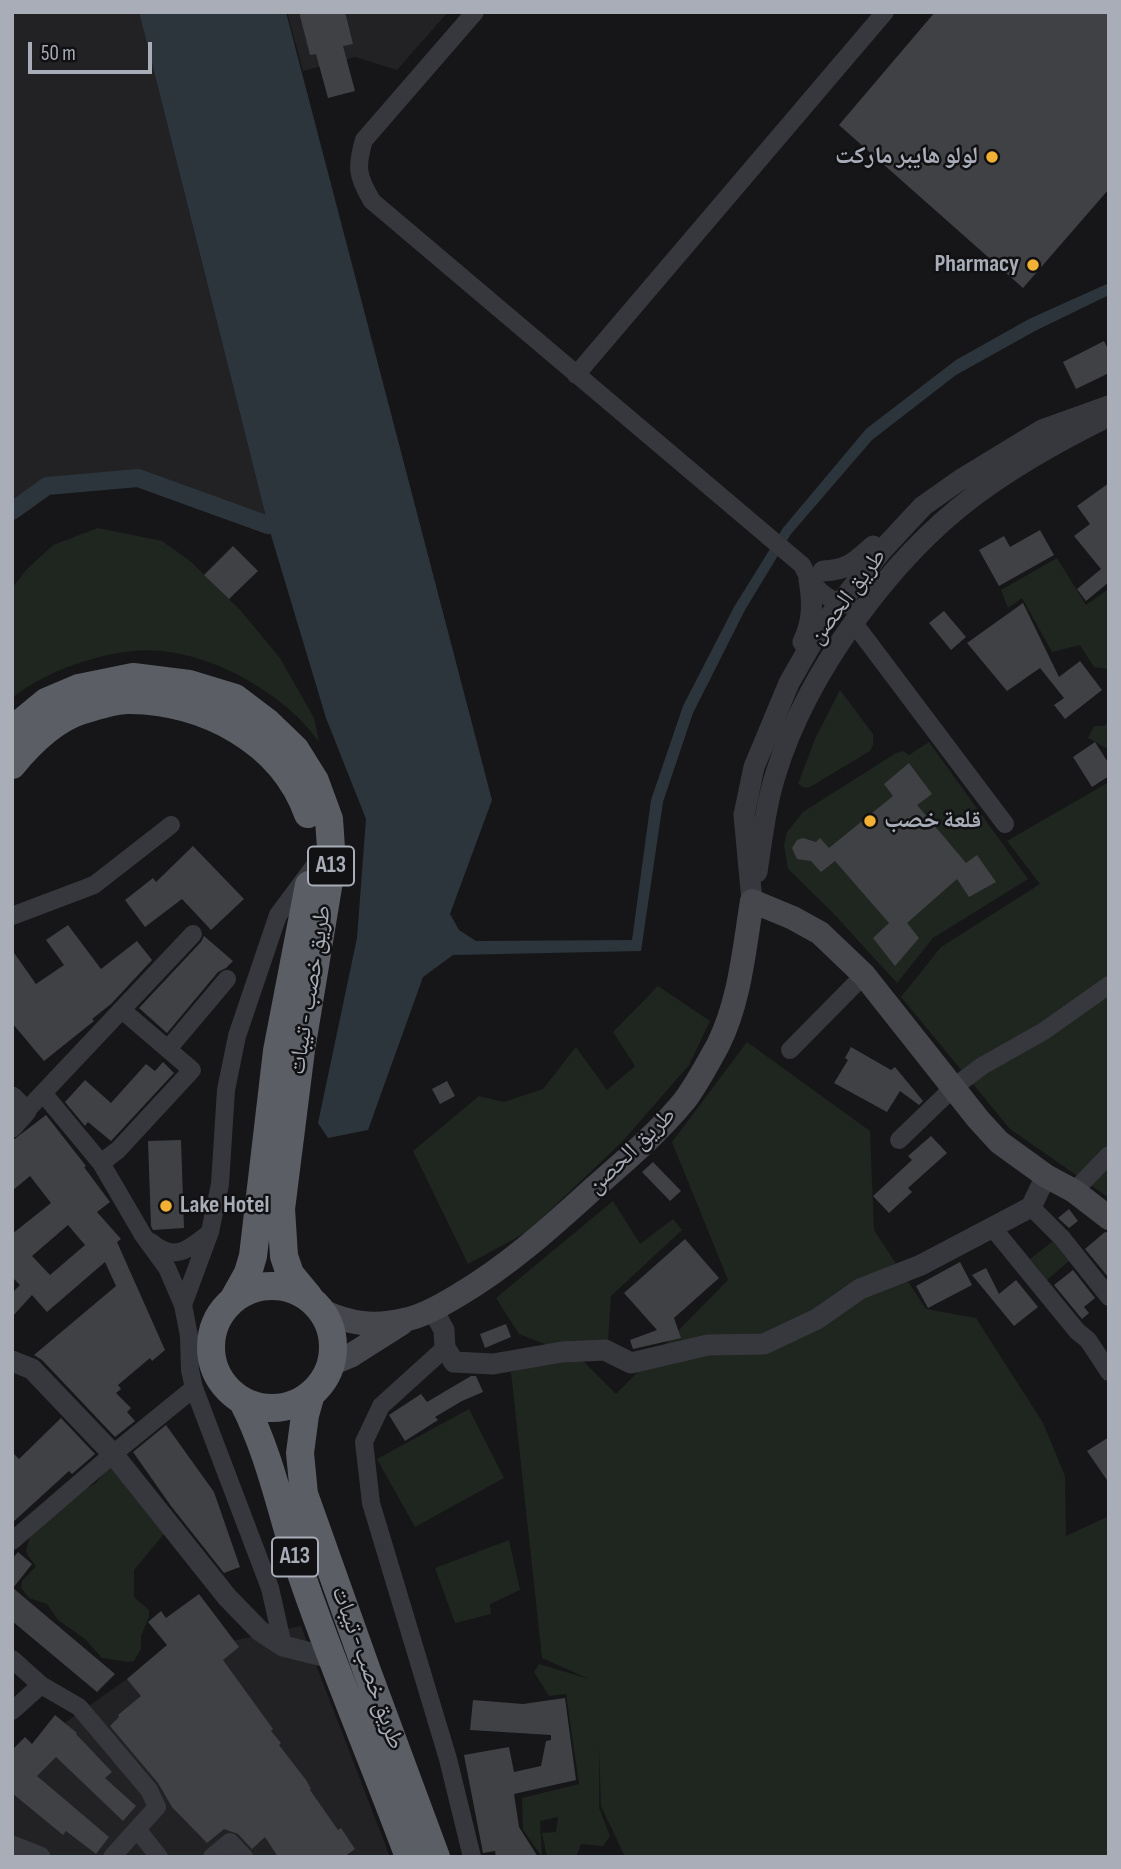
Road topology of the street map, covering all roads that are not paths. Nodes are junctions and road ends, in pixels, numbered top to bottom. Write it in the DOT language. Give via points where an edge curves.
graph roads {
  1 [pos="475,12"];
  2 [pos="885,12"];
  3 [pos="576,375"];
  4 [pos="1109,406"];
  5 [pos="1109,416"];
  6 [pos="923,506"];
  7 [pos="806,568"];
  8 [pos="846,607"];
  9 [pos="12,730"];
  10 [pos="12,765"];
  11 [pos="754,767"];
  12 [pos="1005,824"];
  13 [pos="171,825"];
  14 [pos="313,868"];
  15 [pos="752,901"];
  16 [pos="12,916"];
  17 [pos="193,934"];
  18 [pos="864,975"];
  19 [pos="227,979"];
  20 [pos="1109,985"];
  21 [pos="122,1010"];
  22 [pos="168,1049"];
  23 [pos="790,1050"];
  24 [pos="954,1087"];
  25 [pos="43,1093"];
  26 [pos="17,1111"];
  27 [pos="899,1140"];
  28 [pos="1109,1155"];
  29 [pos="101,1163"];
  30 [pos="1046,1175"];
  31 [pos="1074,1191"];
  32 [pos="1031,1207"];
  33 [pos="1109,1217"];
  34 [pos="992,1227"];
  35 [pos="210,1232"];
  36 [pos="144,1235"];
  37 [pos="1109,1297"];
  38 [pos="233,1300"];
  39 [pos="316,1304"];
  40 [pos="183,1305"];
  41 [pos="433,1310"];
  42 [pos="406,1320"];
  43 [pos="445,1348"];
  44 [pos="12,1361"];
  45 [pos="331,1364"];
  46 [pos="1109,1371"];
  47 [pos="194,1388"];
  48 [pos="311,1394"];
  49 [pos="242,1401"];
  50 [pos="113,1454"];
  51 [pos="12,1541"];
  52 [pos="284,1646"];
  53 [pos="331,1658"];
  54 [pos="12,1659"];
  55 [pos="41,1685"];
  56 [pos="12,1711"];
  57 [pos="137,1829"];
  58 [pos="12,1846"];
  59 [pos="40,1857"];
  60 [pos="112,1857"];
  61 [pos="159,1857"];
  62 [pos="212,1857"];
  63 [pos="243,1857"];
  64 [pos="409,1857"];
  65 [pos="436,1857"];
  66 [pos="472,1857"];
  1 -- 3 [label="street" via="364,140 358,161 360,182 372,201"];
  2 -- 3 [label="street"];
  3 -- 7 [label="street"];
  4 -- 6 [label="street, طريق الحصن" via="1042,430"];
  5 -- 8 [label="street, طريق الحصن" via="1051,445 974,496 900,566 869,605"];
  6 -- 7 [label="street" via="906,513 853,564 839,570"];
  6 -- 8 [label="street, طريق الحصن"];
  7 -- 8 [label="street" via="839,587"];
  7 -- 11 [label="street" via="812,602 809,630 785,677"];
  8 -- 11 [label="street, طريق الحصن" via="821,627 789,683"];
  8 -- 12 [label="street"];
  8 -- 15 [label="street, طريق الحصن" via="841,640 808,696 776,773"];
  9 -- 39 [label="highway, طريق خصب - تيبات / A13" via="46,702 79,688 133,677 189,684 235,698 268,723 295,749 315,781 329,818 332,863 295,1090 281,1209 290,1275"];
  10 -- 14 [label="highway, طريق خصب - تيبات / A13" via="36,737 80,711 128,699 178,705 252,738 280,763 300,793 312,827"];
  11 -- 15 [label="street, طريق الحصن" via="744,815"];
  13 -- 16 [label="street" via="94,885"];
  14 -- 35 [label="street" via="278,915 237,1036 226,1090 220,1184"];
  14 -- 38 [label="highway, طريق خصب - تيبات / A13" via="277,1051 253,1256"];
  15 -- 18 [label="main road" via="820,933"];
  15 -- 41 [label="main road, طريق الحصن" via="732,1009 687,1097 658,1131 542,1235 492,1275"];
  17 -- 21 [label="street"];
  18 -- 23 [label="street"];
  18 -- 24 [label="main road"];
  19 -- 22 [label="street"];
  20 -- 24 [label="street"];
  21 -- 22 [label="street"];
  21 -- 25 [label="street"];
  22 -- 29 [label="street" via="192,1070"];
  24 -- 27 [label="street"];
  24 -- 30 [label="main road" via="999,1142"];
  25 -- 26 [label="street"];
  25 -- 29 [label="street"];
  28 -- 31 [label="street"];
  29 -- 36 [label="street"];
  30 -- 31 [label="main road"];
  30 -- 32 [label="street"];
  31 -- 33 [label="main road"];
  32 -- 34 [label="street"];
  32 -- 37 [label="street"];
  34 -- 43 [label="street" via="921,1265 860,1289 817,1319 764,1344 708,1345 631,1363 605,1350 493,1364 454,1362"];
  34 -- 46 [label="street"];
  35 -- 36 [label="street" via="189,1250 176,1253 161,1250"];
  35 -- 40 [label="street"];
  36 -- 40 [label="street" via="167,1268"];
  38 -- 39 [label="highway" via="271,1285 291,1288"];
  38 -- 49 [label="highway, A13" via="219,1316 211,1353 226,1388"];
  39 -- 42 [label="main road, طريق الحصن" via="350,1322 370,1325"];
  39 -- 45 [label="highway, A13" via="332,1336"];
  40 -- 47 [label="street"];
  41 -- 42 [label="main road, طريق الحصن"];
  41 -- 43 [label="street" via="444,1330"];
  42 -- 45 [label="main road, طريق الحصن"];
  43 -- 66 [label="street" via="381,1406 363,1442 371,1503 448,1759"];
  44 -- 50 [label="street" via="32,1369"];
  45 -- 48 [label="highway, A13"];
  47 -- 50 [label="street"];
  47 -- 52 [label="street" via="270,1588"];
  48 -- 49 [label="highway" via="277,1408"];
  48 -- 65 [label="highway, طريق خصب - تيبات / A13" via="300,1453 304,1494"];
  49 -- 53 [label="highway, طريق خصب - تيبات / A13" via="268,1461"];
  50 -- 51 [label="street"];
  50 -- 52 [label="street" via="227,1597 260,1631"];
  52 -- 53 [label="street"];
  53 -- 64 [label="highway, طريق خصب - تيبات / A13"];
  54 -- 55 [label="street"];
  55 -- 56 [label="street"];
  55 -- 57 [label="street" via="79,1707 149,1790 157,1807"];
  57 -- 60 [label="street"];
  57 -- 61 [label="street"];
  58 -- 59 [label="street"];
  62 -- 63 [label="street" via="230,1842"];
}
